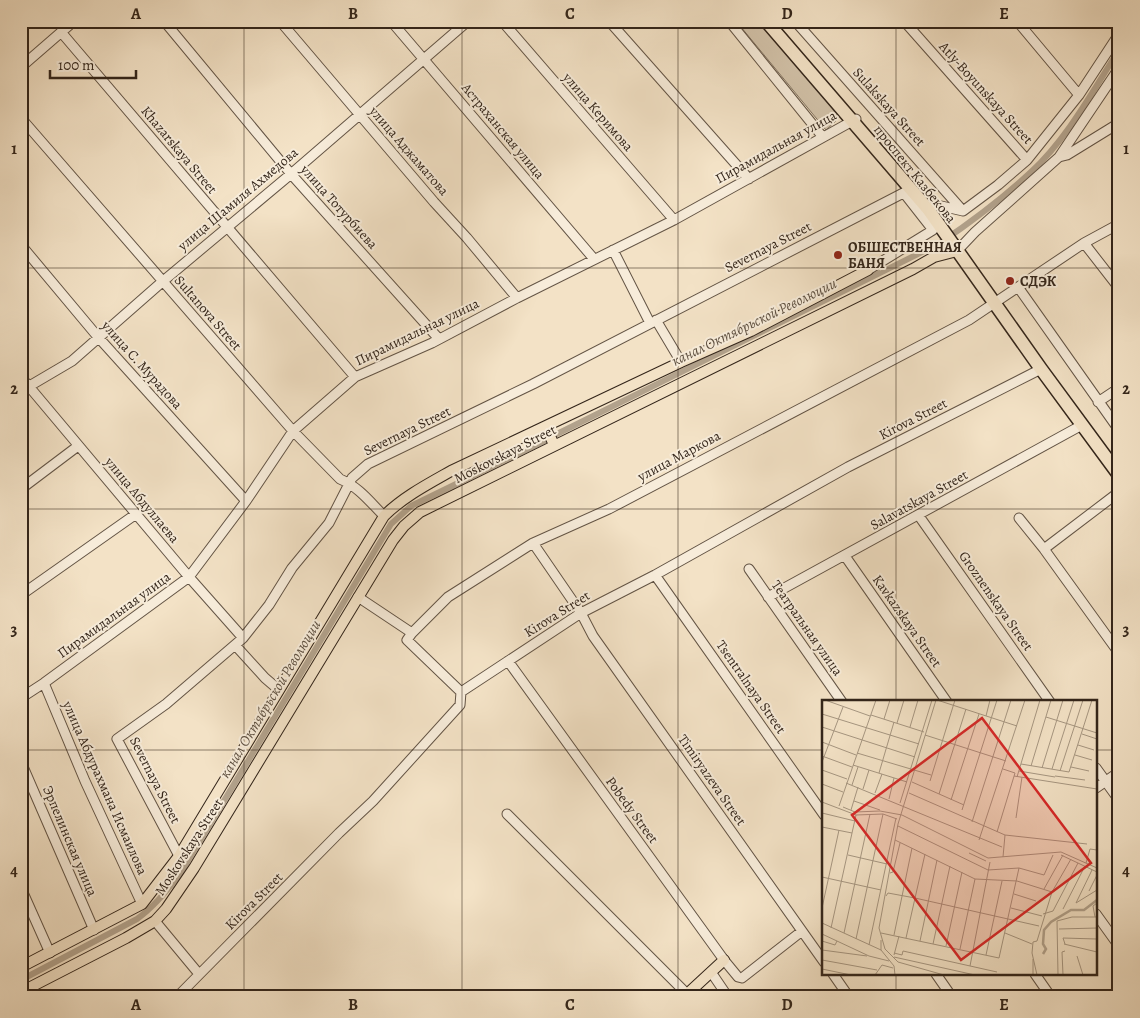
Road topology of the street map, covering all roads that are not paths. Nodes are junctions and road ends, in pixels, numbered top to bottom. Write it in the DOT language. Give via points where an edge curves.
graph roads {
  1 [pos="74,21"];
  2 [pos="164,21"];
  3 [pos="280,21"];
  4 [pos="391,21"];
  5 [pos="468,21"];
  6 [pos="502,21"];
  7 [pos="609,21"];
  8 [pos="729,21"];
  9 [pos="766,21"];
  10 [pos="771,21"];
  11 [pos="795,21"];
  12 [pos="904,21"];
  13 [pos="1017,21"];
  14 [pos="61,32"];
  15 [pos="1119,34"];
  16 [pos="424,58"];
  17 [pos="21,67"];
  18 [pos="1119,68"];
  19 [pos="1079,95"];
  20 [pos="360,114"];
  21 [pos="21,118"];
  22 [pos="854,120"];
  23 [pos="1119,123"];
  24 [pos="822,136"];
  25 [pos="1059,157"];
  26 [pos="1027,160"];
  27 [pos="291,174"];
  28 [pos="749,179"];
  29 [pos="908,191"];
  30 [pos="930,208"];
  31 [pos="963,211"];
  32 [pos="674,220"];
  33 [pos="1119,224"];
  34 [pos="226,227"];
  35 [pos="1084,243"];
  36 [pos="21,244"];
  37 [pos="956,246"];
  38 [pos="613,250"];
  39 [pos="594,259"];
  40 [pos="868,270"];
  41 [pos="162,282"];
  42 [pos="1018,288"];
  43 [pos="1119,288"];
  44 [pos="517,298"];
  45 [pos="996,302"];
  46 [pos="653,321"];
  47 [pos="98,336"];
  48 [pos="440,339"];
  49 [pos="681,362"];
  50 [pos="1041,369"];
  51 [pos="21,377"];
  52 [pos="355,377"];
  53 [pos="1119,388"];
  54 [pos="26,389"];
  55 [pos="1098,402"];
  56 [pos="1082,425"];
  57 [pos="546,427"];
  58 [pos="1119,430"];
  59 [pos="293,431"];
  60 [pos="554,445"];
  61 [pos="78,446"];
  62 [pos="1119,467"];
  63 [pos="1119,475"];
  64 [pos="350,483"];
  65 [pos="21,489"];
  66 [pos="1119,492"];
  67 [pos="246,501"];
  68 [pos="136,514"];
  69 [pos="384,516"];
  70 [pos="919,516"];
  71 [pos="1020,518"];
  72 [pos="533,543"];
  73 [pos="1044,549"];
  74 [pos="845,556"];
  75 [pos="749,569"];
  76 [pos="655,575"];
  77 [pos="189,577"];
  78 [pos="21,595"];
  79 [pos="358,596"];
  80 [pos="768,598"];
  81 [pos="581,613"];
  82 [pos="412,633"];
  83 [pos="243,638"];
  84 [pos="235,646"];
  85 [pos="1119,653"];
  86 [pos="508,661"];
  87 [pos="44,683"];
  88 [pos="279,690"];
  89 [pos="461,692"];
  90 [pos="21,698"];
  91 [pos="841,700"];
  92 [pos="946,700"];
  93 [pos="1049,700"];
  94 [pos="21,762"];
  95 [pos="1098,771"];
  96 [pos="1119,772"];
  97 [pos="1106,781"];
  98 [pos="1098,787"];
  99 [pos="1119,800"];
  100 [pos="822,812"];
  101 [pos="507,814"];
  102 [pos="179,856"];
  103 [pos="21,888"];
  104 [pos="142,904"];
  105 [pos="1098,917"];
  106 [pos="155,920"];
  107 [pos="94,930"];
  108 [pos="802,931"];
  109 [pos="1119,946"];
  110 [pos="50,953"];
  111 [pos="822,959"];
  112 [pos="724,961"];
  113 [pos="21,967"];
  114 [pos="711,973"];
  115 [pos="199,974"];
  116 [pos="836,976"];
  117 [pos="937,976"];
  118 [pos="1036,976"];
  119 [pos="21,992"];
  120 [pos="686,996"];
  121 [pos="23,997"];
  122 [pos="178,997"];
  123 [pos="728,997"];
  124 [pos="849,997"];
  125 [pos="952,997"];
  126 [pos="1051,997"];
  1 -- 14 [label="street"];
  2 -- 27 [label="street, улица Тотурбиева"];
  3 -- 20 [label="street, улица Аджаматова"];
  4 -- 16 [label="street, Астраханская улица"];
  5 -- 16 [label="street, улица Шамиля Ахмедова"];
  6 -- 32 [label="street, улица Керимова"];
  7 -- 28 [label="street"];
  8 -- 24 [label="street"];
  9 -- 22 [label="highway, проспект Казбекова"];
  10 -- 22 [label="highway, проспект Казбекова"];
  11 -- 31 [label="street, Sulakskaya Street"];
  12 -- 26 [label="street, Atly-Boyunskaya Street"];
  13 -- 19 [label="street"];
  14 -- 17 [label="street"];
  14 -- 34 [label="street, Khazarskaya Street"];
  15 -- 19 [label="street"];
  16 -- 20 [label="street, улица Шамиля Ахмедова"];
  16 -- 39 [label="street, Астраханская улица"];
  18 -- 25 [label="street"];
  19 -- 26 [label="street"];
  20 -- 27 [label="street, улица Шамиля Ахмедова"];
  20 -- 44 [label="street, улица Аджаматова"];
  21 -- 41 [label="street, Sultanova Street"];
  22 -- 24 [label="street, Пирамидальная улица"];
  22 -- 29 [label="highway, проспект Казбекова"];
  22 -- 30 [label="highway, проспект Казбекова"];
  23 -- 25 [label="street"];
  24 -- 28 [label="street, Пирамидальная улица"];
  25 -- 37 [label="street"];
  26 -- 31 [label="street"];
  27 -- 34 [label="street, улица Шамиля Ахмедова"];
  27 -- 48 [label="street, улица Тотурбиева"];
  28 -- 32 [label="street, Пирамидальная улица"];
  29 -- 30 [label="highway, проспект Казбекова"];
  29 -- 40 [label="street" via="910,203 933,230"];
  29 -- 46 [label="street, Severnaya Street"];
  30 -- 31 [label="street" via="937,204"];
  30 -- 37 [label="highway, проспект Казбекова"];
  32 -- 38 [label="street, Пирамидальная улица"];
  33 -- 35 [label="street, улица Маркова"];
  34 -- 41 [label="street, улица Шамиля Ахмедова"];
  34 -- 52 [label="street, Khazarskaya Street"];
  35 -- 42 [label="street, улица Маркова"];
  35 -- 43 [label="street"];
  36 -- 47 [label="street, улица С. Мурадова"];
  37 -- 45 [label="highway, проспект Казбекова"];
  37 -- 60 [label="main road, Moskovskaya Street"];
  38 -- 39 [label="street, Пирамидальная улица"];
  38 -- 46 [label="street"];
  39 -- 44 [label="street, Пирамидальная улица"];
  40 -- 49 [label="main road, Moskovskaya Street" via="751,331"];
  41 -- 47 [label="street, улица Шамиля Ахмедова"];
  41 -- 59 [label="street, Sultanova Street"];
  42 -- 45 [label="street, улица Маркова"];
  42 -- 55 [label="street"];
  44 -- 48 [label="street, Пирамидальная улица"];
  45 -- 50 [label="highway, проспект Казбекова"];
  45 -- 62 [label="highway, проспект Казбекова"];
  45 -- 72 [label="street, улица Маркова" via="969,320 609,509"];
  46 -- 49 [label="street"];
  46 -- 64 [label="street, Severnaya Street" via="458,422 368,464"];
  47 -- 54 [label="street, улица Шамиля Ахмедова" via="72,361"];
  47 -- 67 [label="street, улица С. Мурадова"];
  48 -- 52 [label="street, Пирамидальная улица"];
  49 -- 57 [label="main road, Moskovskaya Street"];
  50 -- 56 [label="highway, проспект Казбекова"];
  50 -- 76 [label="street, Kirova Street" via="848,467"];
  51 -- 54 [label="street, улица Абдуллаева"];
  52 -- 59 [label="street, Пирамидальная улица"];
  53 -- 55 [label="street"];
  54 -- 61 [label="street, улица Абдуллаева"];
  55 -- 58 [label="street"];
  56 -- 63 [label="highway, проспект Казбекова"];
  56 -- 70 [label="street, Salavatskaya Street"];
  57 -- 60 [label="main road"];
  57 -- 69 [label="main road, Moskovskaya Street" via="451,471 399,502"];
  59 -- 64 [label="street, Sultanova Street" via="340,479"];
  59 -- 67 [label="street, Пирамидальная улица"];
  60 -- 79 [label="main road, Moskovskaya Street" via="412,518 392,540"];
  61 -- 65 [label="street"];
  61 -- 68 [label="street, улица Абдуллаева"];
  64 -- 69 [label="street, Sultanova Street"];
  64 -- 83 [label="street, Severnaya Street" via="329,523 292,568"];
  66 -- 73 [label="street"];
  67 -- 77 [label="street, Пирамидальная улица"];
  68 -- 77 [label="street, улица Абдуллаева"];
  68 -- 78 [label="street"];
  69 -- 88 [label="main road, Moskovskaya Street"];
  70 -- 74 [label="street, Salavatskaya Street"];
  70 -- 93 [label="street, Groznenskaya Street"];
  71 -- 73 [label="street"];
  72 -- 81 [label="street, Timiryazeva Street"];
  72 -- 82 [label="street, улица Маркова" via="448,597"];
  73 -- 85 [label="street"];
  74 -- 80 [label="street, Salavatskaya Street"];
  74 -- 92 [label="street, Kavkazskaya Street"];
  75 -- 80 [label="street, Театральная улица"];
  76 -- 81 [label="street, Kirova Street"];
  76 -- 100 [label="street, Tsentralnaya Street"];
  77 -- 83 [label="street, улица Абдуллаева"];
  77 -- 87 [label="street, Пирамидальная улица"];
  79 -- 82 [label="street"];
  79 -- 106 [label="main road, Moskovskaya Street" via="194,868"];
  80 -- 91 [label="street, Театральная улица"];
  81 -- 86 [label="street, Kirova Street"];
  81 -- 108 [label="street, Timiryazeva Street" via="593,636"];
  82 -- 89 [label="street" via="407,640"];
  83 -- 84 [label="street, Severnaya Street"];
  84 -- 88 [label="street"];
  84 -- 102 [label="street, Severnaya Street" via="166,704 117,739"];
  86 -- 89 [label="street, Kirova Street"];
  86 -- 112 [label="street, Pobedy Street"];
  87 -- 90 [label="street, Пирамидальная улица"];
  87 -- 104 [label="street, улица Абдурахмана Исмаилова"];
  88 -- 102 [label="main road, Moskovskaya Street"];
  89 -- 115 [label="street, Kirova Street" via="460,705 373,801"];
  94 -- 107 [label="street, Эрпелинская улица"];
  95 -- 97 [label="street"];
  96 -- 97 [label="street"];
  97 -- 98 [label="street"];
  97 -- 99 [label="street"];
  101 -- 120 [label="street"];
  102 -- 104 [label="main road, Moskovskaya Street"];
  103 -- 110 [label="street"];
  104 -- 107 [label="main road"];
  105 -- 109 [label="street"];
  106 -- 115 [label="street"];
  106 -- 119 [label="main road, Moskovskaya Street"];
  107 -- 110 [label="main road"];
  108 -- 111 [label="street, Timiryazeva Street"];
  108 -- 112 [label="street, Pobedy Street" via="742,978"];
  110 -- 113 [label="main road"];
  112 -- 114 [label="main road"];
  114 -- 120 [label="main road"];
  114 -- 123 [label="street"];
  115 -- 122 [label="street, Kirova Street"];
  116 -- 124 [label="street"];
  117 -- 125 [label="street"];
  118 -- 126 [label="street"];
  119 -- 121 [label="street"];
}
